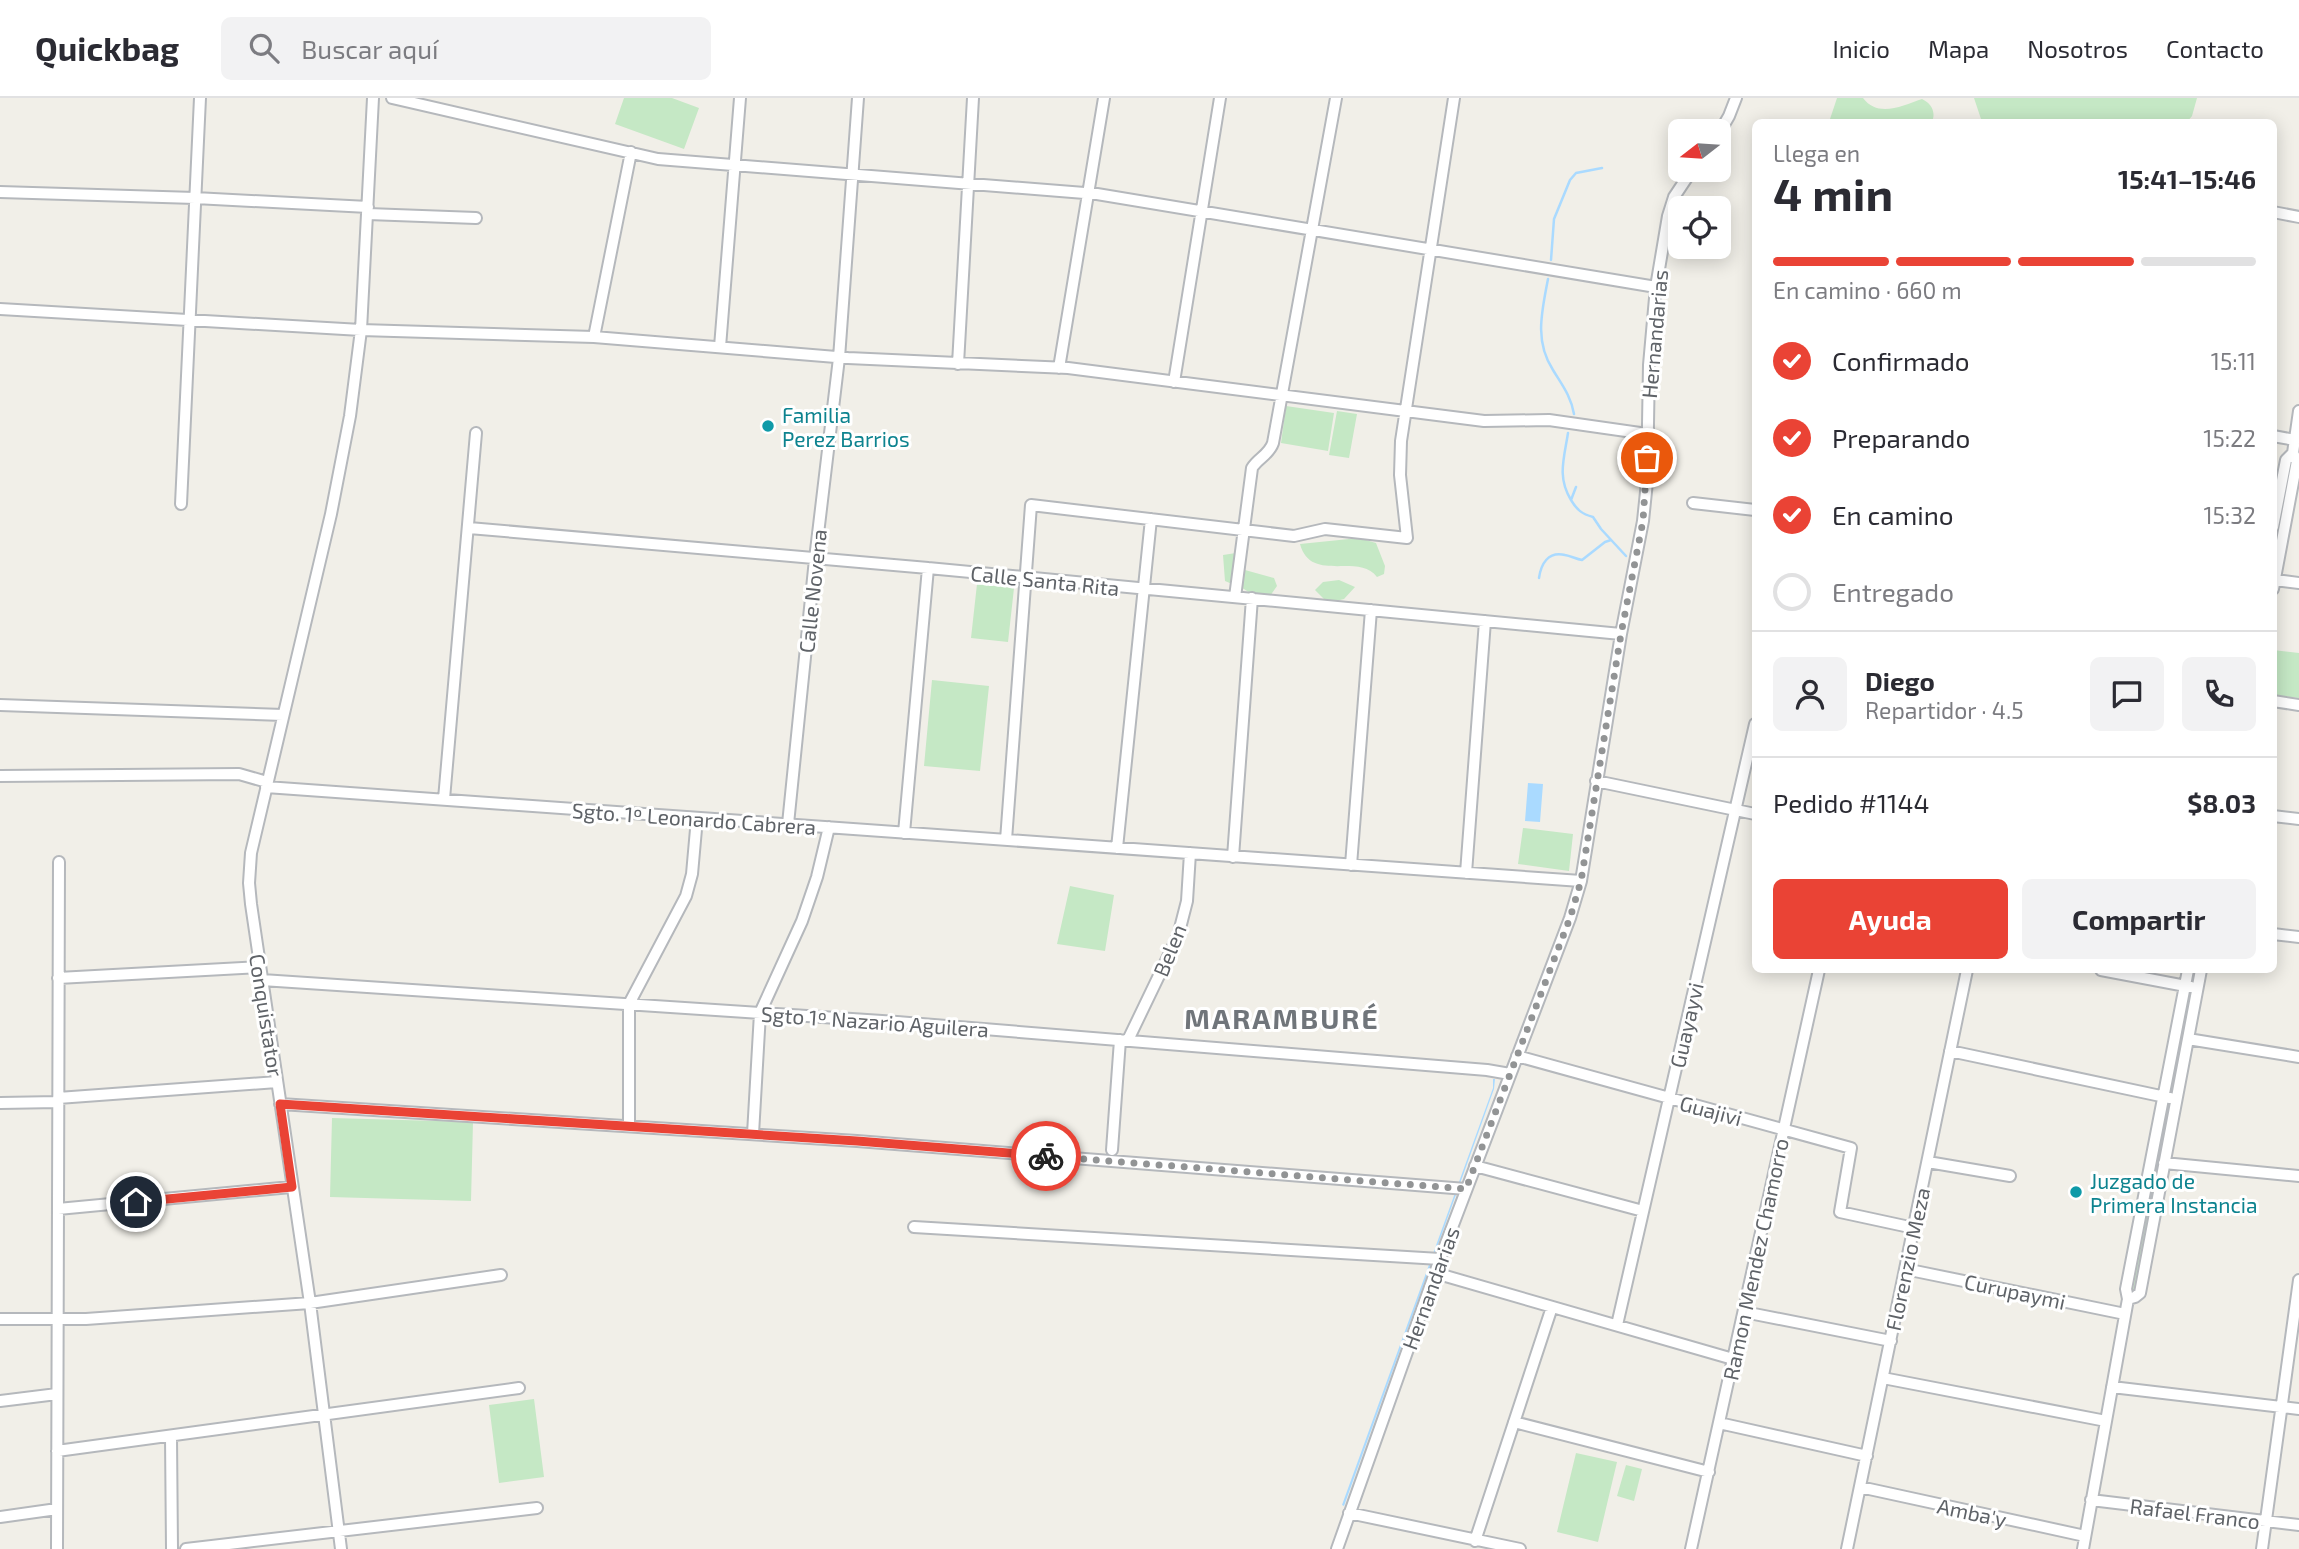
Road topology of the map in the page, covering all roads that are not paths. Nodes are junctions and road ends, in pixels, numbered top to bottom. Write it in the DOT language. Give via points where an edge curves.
graph roads {
  1 [pos="200,98"];
  2 [pos="373,98"];
  3 [pos="392,98"];
  4 [pos="740,98"];
  5 [pos="858,98"];
  6 [pos="973,98"];
  7 [pos="1104,98"];
  8 [pos="1220,98"];
  9 [pos="1336,98"];
  10 [pos="1454,98"];
  11 [pos="1736,98"];
  12 [pos="1727,119"];
  13 [pos="631,152"];
  14 [pos="734,165"];
  15 [pos="853,174"];
  16 [pos="1684,182"];
  17 [pos="968,183"];
  18 [pos="0,192"];
  19 [pos="1088,193"];
  20 [pos="195,198"];
  21 [pos="368,211"];
  22 [pos="1202,212"];
  23 [pos="2277,213"];
  24 [pos="2299,217"];
  25 [pos="476,218"];
  26 [pos="1311,230"];
  27 [pos="1430,249"];
  28 [pos="1656,287"];
  29 [pos="0,309"];
  30 [pos="190,320"];
  31 [pos="361,330"];
  32 [pos="594,337"];
  33 [pos="720,347"];
  34 [pos="839,358"];
  35 [pos="958,364"];
  36 [pos="1059,368"];
  37 [pos="1174,382"];
  38 [pos="1282,395"];
  39 [pos="1405,411"];
  40 [pos="2299,411"];
  41 [pos="476,433"];
  42 [pos="1647,434"];
  43 [pos="2277,437"];
  44 [pos="2295,440"];
  45 [pos="2293,453"];
  46 [pos="2298,467"];
  47 [pos="1693,503"];
  48 [pos="181,504"];
  49 [pos="2277,506"];
  50 [pos="1752,510"];
  51 [pos="1151,519"];
  52 [pos="469,528"];
  53 [pos="1243,530"];
  54 [pos="2277,546"];
  55 [pos="815,559"];
  56 [pos="928,568"];
  57 [pos="1026,578"];
  58 [pos="2299,583"];
  59 [pos="2277,585"];
  60 [pos="1144,590"];
  61 [pos="1235,597"];
  62 [pos="1252,598"];
  63 [pos="1371,610"];
  64 [pos="1486,621"];
  65 [pos="1621,634"];
  66 [pos="2277,702"];
  67 [pos="0,705"];
  68 [pos="2299,705"];
  69 [pos="283,715"];
  70 [pos="1752,737"];
  71 [pos="0,776"];
  72 [pos="1596,781"];
  73 [pos="267,784"];
  74 [pos="444,800"];
  75 [pos="1735,810"];
  76 [pos="1752,813"];
  77 [pos="2277,816"];
  78 [pos="697,818"];
  79 [pos="2299,819"];
  80 [pos="788,824"];
  81 [pos="829,827"];
  82 [pos="904,833"];
  83 [pos="1006,840"];
  84 [pos="1120,848"];
  85 [pos="1190,853"];
  86 [pos="1233,856"];
  87 [pos="59,862"];
  88 [pos="1351,865"];
  89 [pos="1466,873"];
  90 [pos="1581,881"];
  91 [pos="2277,934"];
  92 [pos="2299,937"];
  93 [pos="259,967"];
  94 [pos="1818,973"];
  95 [pos="1966,973"];
  96 [pos="2117,973"];
  97 [pos="2187,973"];
  98 [pos="2200,973"];
  99 [pos="58,978"];
  100 [pos="262,980"];
  101 [pos="2185,986"];
  102 [pos="2197,989"];
  103 [pos="629,1004"];
  104 [pos="760,1013"];
  105 [pos="2188,1039"];
  106 [pos="1124,1040"];
  107 [pos="1950,1051"];
  108 [pos="1517,1056"];
  109 [pos="2299,1056"];
  110 [pos="1510,1074"];
  111 [pos="277,1082"];
  112 [pos="2163,1097"];
  113 [pos="1669,1098"];
  114 [pos="58,1100"];
  115 [pos="2176,1100"];
  116 [pos="0,1103"];
  117 [pos="280,1104"];
  118 [pos="629,1126"];
  119 [pos="1784,1130"];
  120 [pos="753,1134"];
  121 [pos="1112,1150"];
  122 [pos="1928,1162"];
  123 [pos="2164,1163"];
  124 [pos="1475,1166"];
  125 [pos="2010,1176"];
  126 [pos="2299,1176"];
  127 [pos="292,1187"];
  128 [pos="1466,1189"];
  129 [pos="58,1209"];
  130 [pos="1643,1211"];
  131 [pos="914,1227"];
  132 [pos="1914,1228"];
  133 [pos="1440,1259"];
  134 [pos="1906,1269"];
  135 [pos="1435,1273"];
  136 [pos="500,1275"];
  137 [pos="2298,1288"];
  138 [pos="2128,1299"];
  139 [pos="310,1303"];
  140 [pos="1552,1307"];
  141 [pos="1744,1312"];
  142 [pos="2125,1314"];
  143 [pos="0,1319"];
  144 [pos="57,1321"];
  145 [pos="1617,1325"];
  146 [pos="1891,1341"];
  147 [pos="1733,1359"];
  148 [pos="1883,1378"];
  149 [pos="2112,1387"];
  150 [pos="519,1388"];
  151 [pos="57,1394"];
  152 [pos="0,1401"];
  153 [pos="2282,1407"];
  154 [pos="2299,1409"];
  155 [pos="324,1416"];
  156 [pos="2105,1421"];
  157 [pos="1514,1422"];
  158 [pos="1719,1423"];
  159 [pos="171,1437"];
  160 [pos="57,1451"];
  161 [pos="1867,1457"];
  162 [pos="1709,1472"];
  163 [pos="1860,1488"];
  164 [pos="2091,1500"];
  165 [pos="537,1508"];
  166 [pos="57,1509"];
  167 [pos="1349,1513"];
  168 [pos="0,1517"];
  169 [pos="2266,1521"];
  170 [pos="2299,1525"];
  171 [pos="339,1531"];
  172 [pos="2085,1536"];
  173 [pos="1475,1541"];
  174 [pos="57,1549"];
  175 [pos="172,1549"];
  176 [pos="186,1549"];
  177 [pos="341,1549"];
  178 [pos="1337,1549"];
  179 [pos="1520,1549"];
  180 [pos="1692,1549"];
  181 [pos="1847,1549"];
  182 [pos="2082,1549"];
  183 [pos="2262,1549"];
  1 -- 20 [label="street"];
  2 -- 21 [label="street, Conquistator"];
  3 -- 13 [label="street"];
  4 -- 14 [label="street"];
  5 -- 15 [label="street, Calle Novena"];
  6 -- 17 [label="street"];
  7 -- 19 [label="street"];
  8 -- 22 [label="street"];
  9 -- 26 [label="street"];
  10 -- 27 [label="street"];
  11 -- 12 [label="street"];
  13 -- 14 [label="street" via="658,159"];
  13 -- 32 [label="street"];
  14 -- 15 [label="street"];
  14 -- 33 [label="street"];
  15 -- 17 [label="street"];
  15 -- 34 [label="street, Calle Novena"];
  16 -- 28 [label="street, Hernandarias" via="1668,216"];
  17 -- 19 [label="street"];
  17 -- 35 [label="street"];
  18 -- 20 [label="street"];
  19 -- 22 [label="street"];
  19 -- 36 [label="street"];
  20 -- 21 [label="street"];
  20 -- 30 [label="street"];
  21 -- 25 [label="street"];
  21 -- 31 [label="street, Conquistator"];
  22 -- 26 [label="street"];
  22 -- 37 [label="street"];
  23 -- 24 [label="street"];
  26 -- 27 [label="street"];
  26 -- 38 [label="street"];
  27 -- 28 [label="street"];
  27 -- 39 [label="street"];
  28 -- 42 [label="street, Hernandarias"];
  29 -- 30 [label="street"];
  30 -- 31 [label="street"];
  30 -- 48 [label="street"];
  31 -- 32 [label="street"];
  31 -- 69 [label="street, Conquistator" via="331,514"];
  32 -- 33 [label="street"];
  33 -- 34 [label="street"];
  34 -- 35 [label="street"];
  34 -- 55 [label="street, Calle Novena"];
  35 -- 36 [label="street"];
  36 -- 37 [label="street"];
  37 -- 38 [label="street"];
  38 -- 39 [label="street"];
  38 -- 53 [label="street" via="1270,450 1252,468"];
  39 -- 42 [label="street" via="1484,421 1549,420"];
  39 -- 53 [label="street" via="1400,458 1406,538 1325,530 1294,536"];
  40 -- 44 [label="street"];
  41 -- 52 [label="street"];
  42 -- 65 [label="street, Hernandarias" via="1643,521"];
  43 -- 44 [label="street"];
  44 -- 45 [label="street"];
  45 -- 46 [label="street"];
  45 -- 49 [label="street" via="2286,460"];
  46 -- 54 [label="street"];
  47 -- 50 [label="street"];
  51 -- 53 [label="street"];
  51 -- 57 [label="street" via="1031,505"];
  51 -- 60 [label="street"];
  52 -- 55 [label="street, Calle Santa Rita"];
  52 -- 74 [label="street"];
  53 -- 61 [label="street"];
  55 -- 56 [label="street, Calle Santa Rita"];
  55 -- 80 [label="street, Calle Novena"];
  56 -- 57 [label="street, Calle Santa Rita"];
  56 -- 82 [label="street"];
  57 -- 60 [label="street, Calle Santa Rita"];
  57 -- 83 [label="street"];
  58 -- 59 [label="street"];
  60 -- 61 [label="street, Calle Santa Rita"];
  60 -- 84 [label="street"];
  61 -- 62 [label="street, Calle Santa Rita"];
  62 -- 63 [label="street, Calle Santa Rita"];
  62 -- 86 [label="street"];
  63 -- 64 [label="street, Calle Santa Rita"];
  63 -- 88 [label="street"];
  64 -- 65 [label="street, Calle Santa Rita"];
  64 -- 89 [label="street"];
  65 -- 72 [label="street, Hernandarias"];
  66 -- 68 [label="street"];
  67 -- 69 [label="street"];
  69 -- 73 [label="street, Conquistator"];
  70 -- 75 [label="street, Guayayvi"];
  71 -- 73 [label="street, Sgto. 1º Leonardo Cabrera" via="239,774"];
  72 -- 75 [label="street"];
  72 -- 90 [label="street, Hernandarias"];
  73 -- 74 [label="street, Sgto. 1º Leonardo Cabrera"];
  73 -- 93 [label="street, Conquistator" via="249,883"];
  74 -- 78 [label="street, Sgto. 1º Leonardo Cabrera"];
  75 -- 76 [label="street"];
  75 -- 113 [label="street, Guayayvi"];
  77 -- 79 [label="street"];
  78 -- 80 [label="street, Sgto. 1º Leonardo Cabrera"];
  78 -- 103 [label="street" via="686,896"];
  80 -- 81 [label="street, Sgto. 1º Leonardo Cabrera"];
  81 -- 82 [label="street, Sgto. 1º Leonardo Cabrera"];
  81 -- 104 [label="street" via="802,921"];
  82 -- 83 [label="street, Sgto. 1º Leonardo Cabrera"];
  83 -- 84 [label="street, Sgto. 1º Leonardo Cabrera"];
  84 -- 85 [label="street, Sgto. 1º Leonardo Cabrera"];
  85 -- 86 [label="street, Sgto. 1º Leonardo Cabrera"];
  85 -- 106 [label="street, Belen" via="1187,901 1178,936"];
  86 -- 88 [label="street, Sgto. 1º Leonardo Cabrera"];
  87 -- 99 [label="street"];
  88 -- 89 [label="street, Sgto. 1º Leonardo Cabrera"];
  89 -- 90 [label="street, Sgto. 1º Leonardo Cabrera"];
  90 -- 108 [label="street, Hernandarias"];
  91 -- 92 [label="street"];
  93 -- 99 [label="street"];
  93 -- 100 [label="street, Conquistator"];
  94 -- 119 [label="street, Ramon Mendez Chamorro"];
  95 -- 107 [label="street, Florenzio Meza"];
  96 -- 101 [label="street"];
  97 -- 101 [label="street"];
  98 -- 102 [label="street"];
  99 -- 114 [label="street"];
  100 -- 103 [label="street, Sgto 1º Nazario Aguilera"];
  100 -- 111 [label="street, Conquistator"];
  101 -- 102 [label="street"];
  101 -- 112 [label="street"];
  102 -- 105 [label="street"];
  103 -- 104 [label="street, Sgto 1º Nazario Aguilera"];
  103 -- 118 [label="street"];
  104 -- 106 [label="street, Sgto 1º Nazario Aguilera"];
  104 -- 120 [label="street"];
  105 -- 109 [label="street"];
  105 -- 115 [label="street"];
  106 -- 110 [label="street, Sgto 1º Nazario Aguilera"];
  106 -- 121 [label="street"];
  107 -- 112 [label="street"];
  107 -- 122 [label="street, Florenzio Meza"];
  108 -- 110 [label="street, Hernandarias"];
  108 -- 113 [label="street, Guajivi"];
  110 -- 124 [label="street, Hernandarias"];
  111 -- 114 [label="street"];
  111 -- 117 [label="street, Conquistator"];
  112 -- 115 [label="street"];
  112 -- 138 [label="street" via="2126,1289"];
  113 -- 119 [label="street, Guajivi"];
  113 -- 130 [label="street, Guayayvi"];
  114 -- 116 [label="street"];
  114 -- 129 [label="street"];
  115 -- 123 [label="street"];
  117 -- 118 [label="street"];
  117 -- 127 [label="street, Conquistator"];
  118 -- 120 [label="street"];
  119 -- 132 [label="street, Guajivi" via="1852,1148 1840,1212"];
  119 -- 141 [label="street, Ramon Mendez Chamorro"];
  120 -- 128 [label="street"];
  122 -- 125 [label="street"];
  122 -- 132 [label="street, Florenzio Meza"];
  123 -- 126 [label="street"];
  123 -- 138 [label="street" via="2140,1293"];
  124 -- 128 [label="street, Hernandarias"];
  124 -- 130 [label="street"];
  127 -- 129 [label="street"];
  127 -- 139 [label="street, Conquistator"];
  128 -- 133 [label="street, Hernandarias"];
  129 -- 144 [label="street"];
  130 -- 145 [label="street, Guayayvi"];
  131 -- 133 [label="street"];
  132 -- 134 [label="street, Florenzio Meza"];
  133 -- 135 [label="street, Hernandarias"];
  134 -- 142 [label="street, Curupaymi"];
  134 -- 146 [label="street, Florenzio Meza"];
  135 -- 140 [label="street"];
  135 -- 167 [label="street, Hernandarias"];
  136 -- 139 [label="street"];
  137 -- 153 [label="street"];
  138 -- 142 [label="street"];
  139 -- 144 [label="street"];
  139 -- 155 [label="street, Conquistator"];
  140 -- 145 [label="street"];
  140 -- 157 [label="street"];
  141 -- 146 [label="street"];
  141 -- 147 [label="street, Ramon Mendez Chamorro"];
  142 -- 149 [label="street"];
  143 -- 144 [label="street"];
  144 -- 151 [label="street"];
  145 -- 147 [label="street"];
  146 -- 148 [label="street, Florenzio Meza"];
  147 -- 158 [label="street, Ramon Mendez Chamorro"];
  148 -- 156 [label="street"];
  148 -- 161 [label="street, Florenzio Meza"];
  149 -- 153 [label="street"];
  149 -- 156 [label="street"];
  150 -- 155 [label="street"];
  151 -- 152 [label="street"];
  151 -- 160 [label="street"];
  153 -- 154 [label="street"];
  153 -- 169 [label="street"];
  155 -- 159 [label="street"];
  155 -- 171 [label="street, Conquistator"];
  156 -- 164 [label="street"];
  157 -- 162 [label="street"];
  157 -- 173 [label="street"];
  158 -- 161 [label="street"];
  158 -- 162 [label="street, Ramon Mendez Chamorro"];
  159 -- 160 [label="street"];
  159 -- 175 [label="street"];
  160 -- 166 [label="street"];
  161 -- 163 [label="street, Florenzio Meza"];
  162 -- 180 [label="street, Ramon Mendez Chamorro"];
  163 -- 172 [label="street, Amba'y"];
  163 -- 181 [label="street, Florenzio Meza"];
  164 -- 169 [label="street, Rafael Franco"];
  164 -- 172 [label="street"];
  165 -- 171 [label="street"];
  166 -- 168 [label="street"];
  166 -- 174 [label="street"];
  167 -- 173 [label="street"];
  167 -- 178 [label="street, Hernandarias"];
  169 -- 170 [label="street, Rafael Franco"];
  169 -- 183 [label="street"];
  171 -- 176 [label="street"];
  171 -- 177 [label="street, Conquistator"];
  172 -- 182 [label="street"];
  173 -- 179 [label="street"];
}
